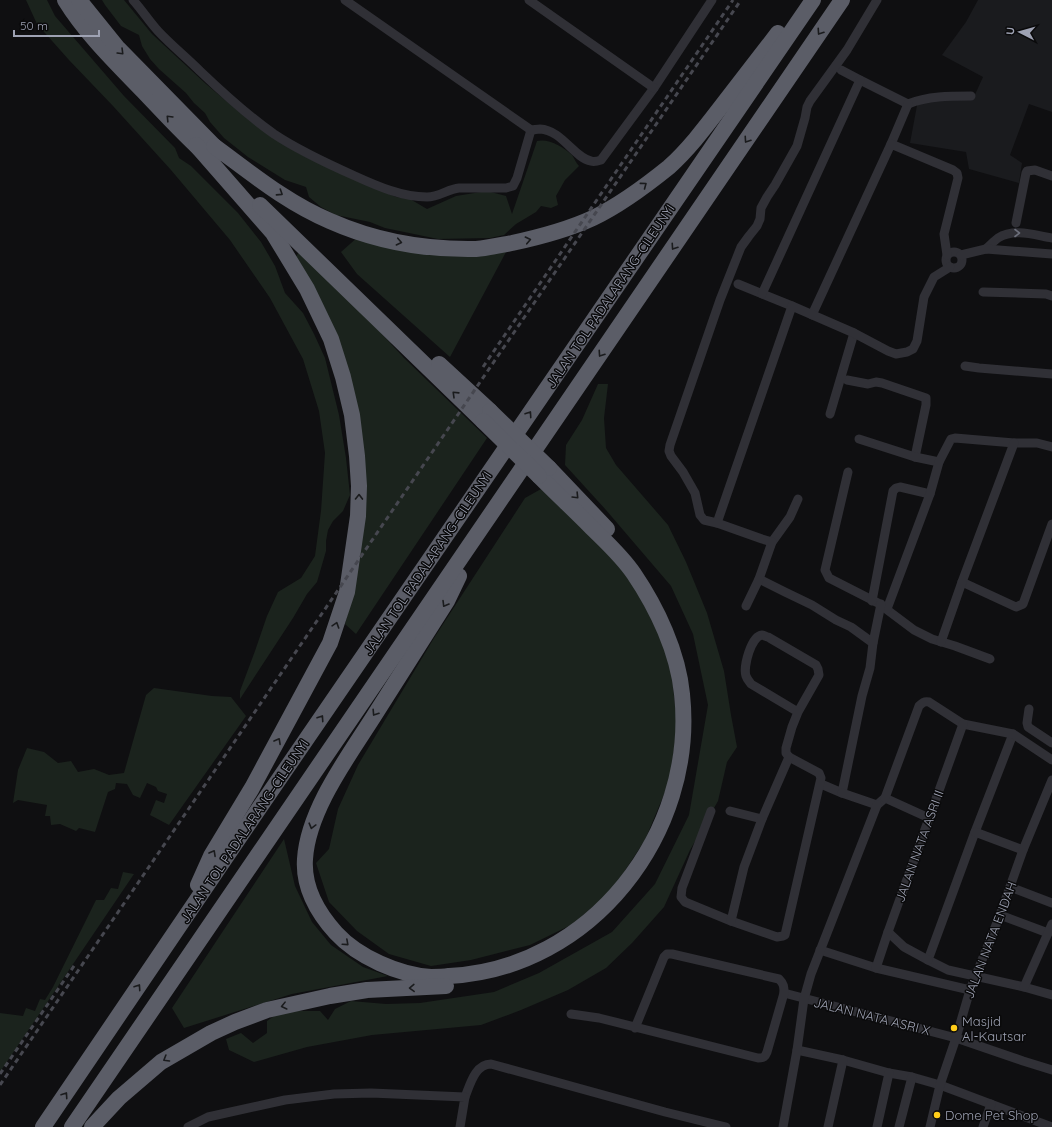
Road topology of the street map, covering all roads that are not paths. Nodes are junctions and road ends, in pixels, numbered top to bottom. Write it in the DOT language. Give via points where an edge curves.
graph roads {
  1 [pos="65,0"];
  2 [pos="80,0"];
  3 [pos="133,0"];
  4 [pos="344,0"];
  5 [pos="529,0"];
  6 [pos="804,0"];
  7 [pos="813,0"];
  8 [pos="842,0"];
  9 [pos="876,0"];
  10 [pos="708,2"];
  11 [pos="841,70"];
  12 [pos="860,80"];
  13 [pos="654,88"];
  14 [pos="971,96"];
  15 [pos="908,104"];
  16 [pos="531,130"];
  17 [pos="891,144"];
  18 [pos="196,146"];
  19 [pos="214,146"];
  20 [pos="1052,176"];
  21 [pos="1016,223"];
  22 [pos="1052,238"];
  23 [pos="986,249"];
  24 [pos="1052,254"];
  25 [pos="947,255"];
  26 [pos="961,255"];
  27 [pos="950,267"];
  28 [pos="738,284"];
  29 [pos="983,292"];
  30 [pos="762,294"];
  31 [pos="1052,296"];
  32 [pos="792,306"];
  33 [pos="812,315"];
  34 [pos="854,334"];
  35 [pos="965,366"];
  36 [pos="1052,374"];
  37 [pos="847,380"];
  38 [pos="830,414"];
  39 [pos="487,416"];
  40 [pos="859,439"];
  41 [pos="1014,443"];
  42 [pos="1052,447"];
  43 [pos="915,457"];
  44 [pos="939,462"];
  45 [pos="544,472"];
  46 [pos="848,472"];
  47 [pos="930,494"];
  48 [pos="798,498"];
  49 [pos="717,523"];
  50 [pos="1052,524"];
  51 [pos="480,531"];
  52 [pos="772,542"];
  53 [pos="759,579"];
  54 [pos="962,582"];
  55 [pos="880,605"];
  56 [pos="746,606"];
  57 [pos="941,642"];
  58 [pos="873,643"];
  59 [pos="990,659"];
  60 [pos="1029,709"];
  61 [pos="798,712"];
  62 [pos="964,724"];
  63 [pos="1013,734"];
  64 [pos="1052,743"];
  65 [pos="789,757"];
  66 [pos="1052,760"];
  67 [pos="1052,780"];
  68 [pos="821,784"];
  69 [pos="842,793"];
  70 [pos="885,798"];
  71 [pos="877,805"];
  72 [pos="711,811"];
  73 [pos="730,811"];
  74 [pos="929,818"];
  75 [pos="762,819"];
  76 [pos="975,832"];
  77 [pos="1023,850"];
  78 [pos="1010,887"];
  79 [pos="1052,903"];
  80 [pos="1000,915"];
  81 [pos="731,921"];
  82 [pos="1052,924"];
  83 [pos="179,927"];
  84 [pos="888,932"];
  85 [pos="1048,933"];
  86 [pos="820,950"];
  87 [pos="928,960"];
  88 [pos="876,968"];
  89 [pos="975,976"];
  90 [pos="1024,987"];
  91 [pos="970,990"];
  92 [pos="784,993"];
  93 [pos="1052,995"];
  94 [pos="804,999"];
  95 [pos="571,1014"];
  96 [pos="635,1028"];
  97 [pos="956,1038"];
  98 [pos="797,1050"];
  99 [pos="843,1060"];
  100 [pos="1052,1070"];
  101 [pos="889,1073"];
  102 [pos="912,1077"];
  103 [pos="940,1085"];
  104 [pos="465,1097"];
  105 [pos="991,1104"];
  106 [pos="1037,1124"];
  107 [pos="43,1127"];
  108 [pos="72,1127"];
  109 [pos="92,1127"];
  110 [pos="188,1127"];
  111 [pos="460,1127"];
  112 [pos="726,1127"];
  113 [pos="783,1127"];
  114 [pos="828,1127"];
  115 [pos="877,1127"];
  116 [pos="899,1127"];
  117 [pos="930,1127"];
  118 [pos="983,1127"];
  119 [pos="1052,1127"];
  18 -- 1 [label="highway, one-way" via="104,51"];
  2 -- 19 [label="highway, one-way" via="117,47"];
  3 -- 16 [label="street" via="158,31 246,113 303,150 348,173 389,189 434,197 454,188 513,186"];
  4 -- 16 [label="street"];
  5 -- 13 [label="street"];
  19 -- 6 [label="highway, one-way" via="305,209 330,222 362,233 410,244 449,248 477,248 532,239 555,233 594,217 626,199 669,166 696,140"];
  83 -- 7 [label="highway, JALAN TOL PADALARANG–CILEUNYI, one-way"];
  8 -- 51 [label="highway, JALAN TOL PADALARANG–CILEUNYI, one-way"];
  9 -- 49 [label="street" via="847,50 810,101 797,146 761,208 757,226 741,247 670,445 671,456 695,493 700,515 704,520"];
  10 -- 13 [label="street"];
  11 -- 12 [label="street"];
  12 -- 15 [label="street"];
  12 -- 30 [label="street"];
  13 -- 16 [label="street" via="601,160 593,162 584,158 547,130"];
  14 -- 15 [label="street" via="940,96"];
  15 -- 17 [label="street"];
  17 -- 25 [label="street" via="957,173 958,178 944,234"];
  17 -- 33 [label="street"];
  39 -- 18 [label="highway, one-way"];
  83 -- 18 [label="highway, one-way" via="211,856 252,788 330,643 347,592 358,516 359,486 352,415 331,339 307,289 273,233"];
  19 -- 39 [label="highway"];
  20 -- 21 [label="street" via="1035,170 1027,171"];
  23 -- 22 [label="street, one-way" via="997,238 1015,232"];
  23 -- 24 [label="street"];
  23 -- 26 [label="street"];
  25 -- 26 [label="street" via="951,252"];
  25 -- 27 [label="street" via="946,264"];
  26 -- 27 [label="street" via="960,266"];
  27 -- 34 [label="street" via="934,277 924,297 917,341 913,348 896,354"];
  28 -- 30 [label="street"];
  29 -- 31 [label="street"];
  30 -- 32 [label="street"];
  32 -- 33 [label="street"];
  32 -- 49 [label="street"];
  33 -- 34 [label="street"];
  34 -- 38 [label="street"];
  35 -- 36 [label="street"];
  37 -- 43 [label="street" via="868,384 882,382 926,398"];
  39 -- 45 [label="highway, bridge"];
  40 -- 43 [label="street"];
  41 -- 42 [label="street" via="1037,443"];
  41 -- 44 [label="street" via="954,438 951,439"];
  41 -- 54 [label="street"];
  43 -- 44 [label="street"];
  44 -- 47 [label="street"];
  51 -- 45 [label="highway, one-way" via="447,601 339,771 318,809 305,859 306,878 313,902 345,943 381,964 402,972 431,977 464,976 522,962 556,945 590,920 617,894 640,864 670,804 680,767 683,694 671,644 633,572"];
  45 -- 109 [label="highway, one-way" via="596,517 634,559 656,594 673,632 689,689 691,739 686,774 675,810 656,853 626,895 605,916 570,944 541,962 512,973 475,982 367,990 267,1010 235,1022 161,1062 119,1098"];
  46 -- 55 [label="street" via="825,570 833,581"];
  47 -- 55 [label="street"];
  47 -- 55 [label="street" via="900,487 893,491"];
  48 -- 52 [label="street" via="790,518"];
  49 -- 52 [label="street"];
  50 -- 54 [label="street" via="1023,604 1016,607"];
  51 -- 108 [label="highway, JALAN TOL PADALARANG–CILEUNYI"];
  52 -- 53 [label="street"];
  53 -- 56 [label="street"];
  53 -- 58 [label="street" via="852,626"];
  54 -- 57 [label="street"];
  55 -- 57 [label="street" via="914,630"];
  55 -- 58 [label="street"];
  57 -- 59 [label="street"];
  58 -- 69 [label="street" via="870,668"];
  60 -- 64 [label="street" via="1026,724 1028,727"];
  61 -- 61 [label="street" via="751,684 746,676 746,660 758,637 768,637 816,665 819,675"];
  61 -- 65 [label="street" via="786,748"];
  62 -- 63 [label="street"];
  62 -- 70 [label="street" via="929,702 922,703"];
  62 -- 74 [label="street, JALAN NATA ASRI II"];
  63 -- 66 [label="street"];
  63 -- 76 [label="street"];
  65 -- 68 [label="street" via="819,773"];
  65 -- 75 [label="street"];
  67 -- 77 [label="street, JALAN NATA ENDAH"];
  68 -- 69 [label="street"];
  68 -- 81 [label="street" via="785,935 777,937"];
  69 -- 71 [label="street"];
  70 -- 71 [label="street"];
  70 -- 74 [label="street"];
  71 -- 86 [label="street"];
  72 -- 81 [label="street" via="682,888 681,897 684,902"];
  73 -- 75 [label="street"];
  74 -- 84 [label="street, JALAN NATA ASRI II"];
  75 -- 81 [label="street" via="744,867"];
  76 -- 77 [label="street"];
  76 -- 87 [label="street"];
  77 -- 78 [label="street, JALAN NATA ENDAH"];
  78 -- 79 [label="street"];
  78 -- 80 [label="street, JALAN NATA ENDAH"];
  80 -- 85 [label="street"];
  80 -- 89 [label="street, JALAN NATA ENDAH"];
  82 -- 85 [label="street"];
  107 -- 83 [label="highway, JALAN TOL PADALARANG–CILEUNYI, one-way"];
  84 -- 87 [label="street" via="904,947"];
  84 -- 88 [label="street, JALAN NATA ASRI II"];
  85 -- 90 [label="street"];
  86 -- 88 [label="street"];
  86 -- 94 [label="street"];
  87 -- 89 [label="street" via="948,970"];
  88 -- 91 [label="street"];
  89 -- 90 [label="street"];
  89 -- 91 [label="street, JALAN NATA ENDAH"];
  90 -- 93 [label="street"];
  91 -- 97 [label="street, JALAN NATA ENDAH"];
  92 -- 94 [label="street, JALAN NATA ASRI X"];
  92 -- 96 [label="street" via="766,1057 762,1058"];
  92 -- 96 [label="street" via="784,987 779,979 667,954"];
  94 -- 97 [label="street, JALAN NATA ASRI X"];
  94 -- 98 [label="street"];
  95 -- 96 [label="street" via="599,1018"];
  97 -- 100 [label="street, JALAN NATA ASRI X"];
  97 -- 103 [label="street, JALAN NATA ENDAH"];
  98 -- 99 [label="street"];
  98 -- 113 [label="street"];
  99 -- 101 [label="street"];
  99 -- 114 [label="street"];
  101 -- 102 [label="street"];
  101 -- 115 [label="street"];
  102 -- 103 [label="street"];
  102 -- 116 [label="street"];
  103 -- 105 [label="street"];
  103 -- 117 [label="street, JALAN NATA ENDAH"];
  104 -- 110 [label="street" via="334,1094 286,1100 208,1117"];
  104 -- 111 [label="street"];
  104 -- 112 [label="street" via="477,1071 491,1064"];
  105 -- 106 [label="street"];
  105 -- 118 [label="street"];
  106 -- 119 [label="street"];
}
